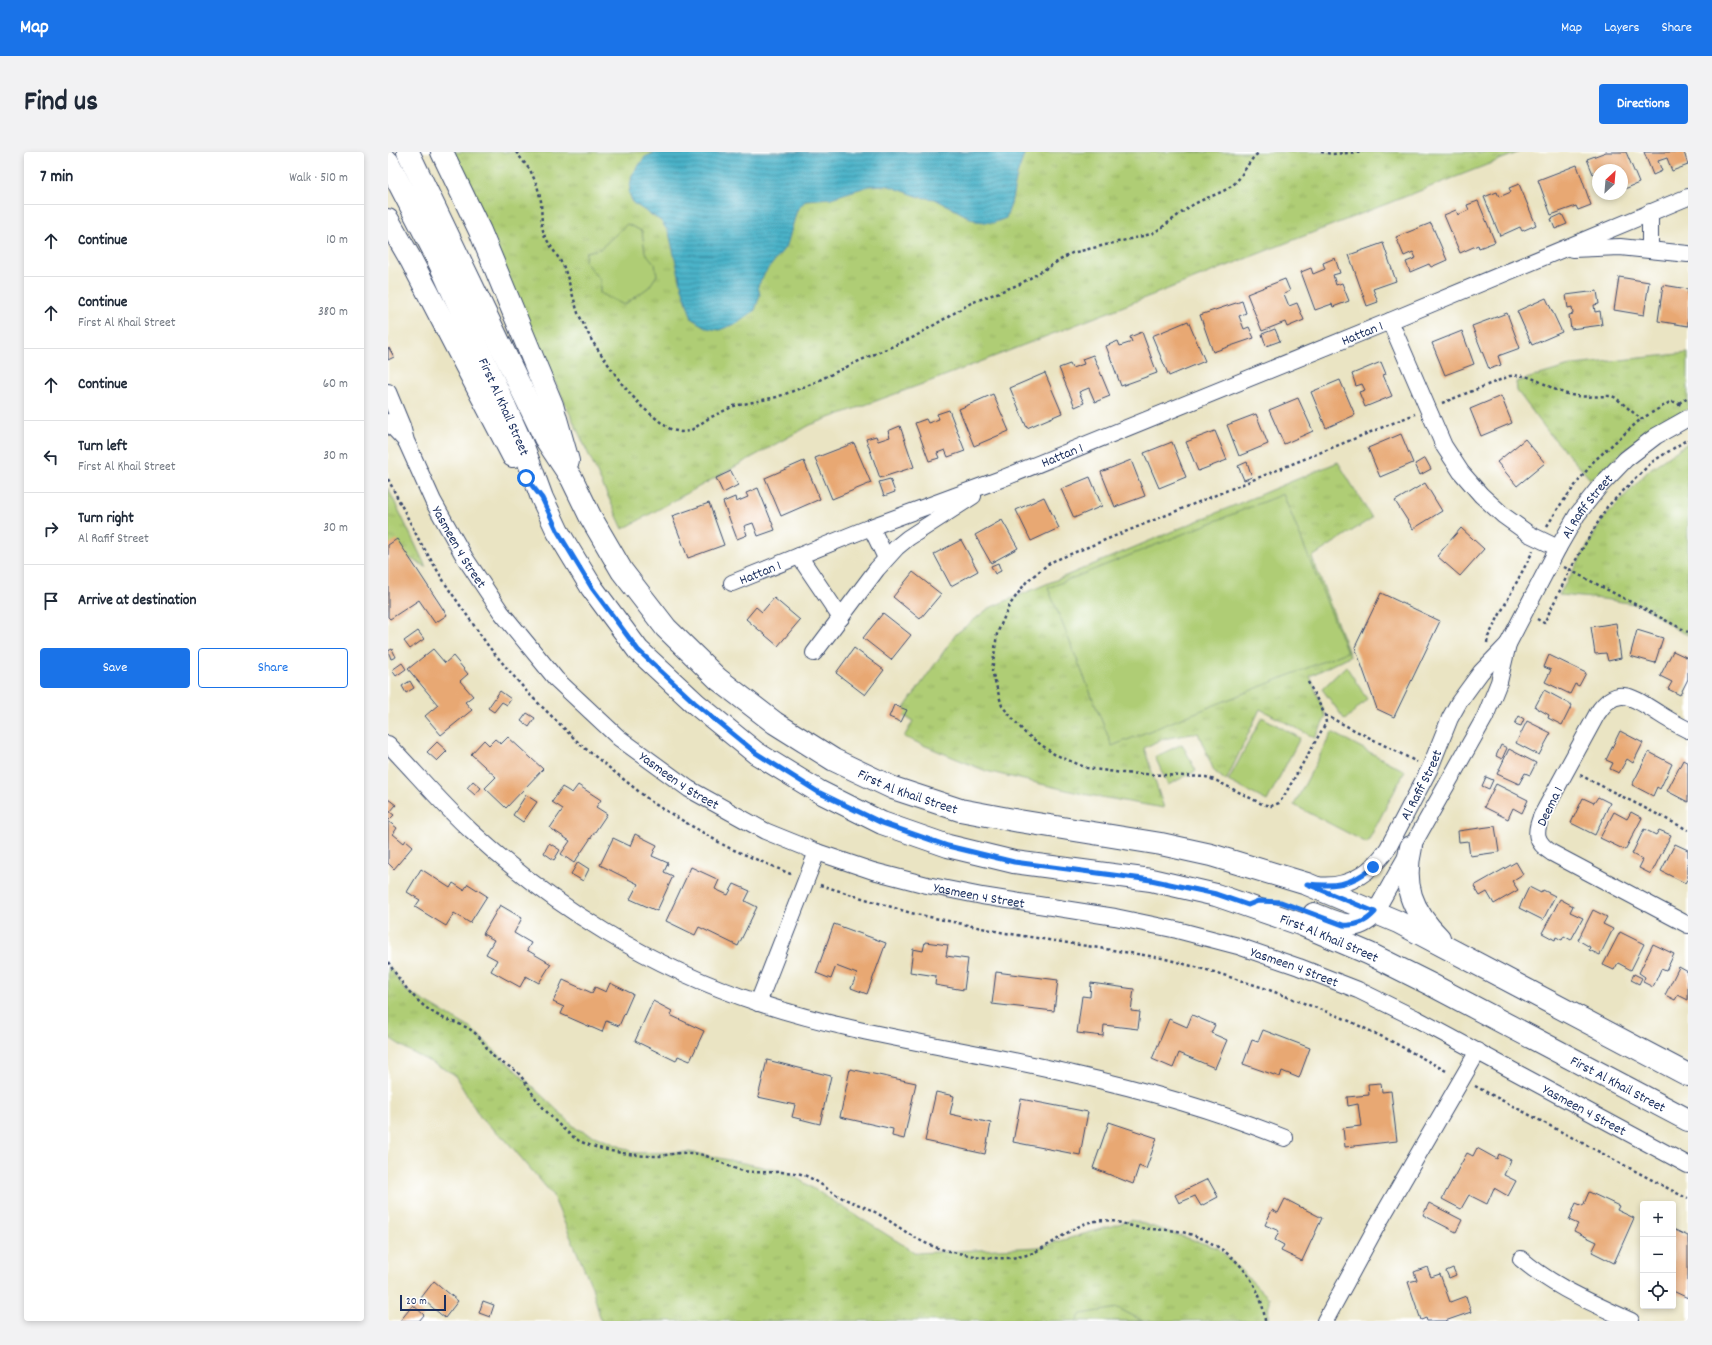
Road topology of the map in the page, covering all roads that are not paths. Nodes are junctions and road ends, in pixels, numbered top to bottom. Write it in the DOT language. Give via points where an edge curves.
graph roads {
  1 [pos="408,152"];
  2 [pos="442,152"];
  3 [pos="388,162"];
  4 [pos="1688,197"];
  5 [pos="1650,212"];
  6 [pos="388,220"];
  7 [pos="1650,249"];
  8 [pos="1561,250"];
  9 [pos="1688,254"];
  10 [pos="1390,321"];
  11 [pos="388,392"];
  12 [pos="1685,412"];
  13 [pos="388,422"];
  14 [pos="406,441"];
  15 [pos="572,479"];
  16 [pos="1001,479"];
  17 [pos="542,498"];
  18 [pos="871,527"];
  19 [pos="1554,554"];
  20 [pos="799,556"];
  21 [pos="886,558"];
  22 [pos="732,583"];
  23 [pos="841,618"];
  24 [pos="1508,644"];
  25 [pos="814,653"];
  26 [pos="1688,730"];
  27 [pos="388,744"];
  28 [pos="1411,847"];
  29 [pos="817,852"];
  30 [pos="1307,884"];
  31 [pos="1248,905"];
  32 [pos="1375,912"];
  33 [pos="1688,925"];
  34 [pos="1449,949"];
  35 [pos="758,1003"];
  36 [pos="1478,1051"];
  37 [pos="1688,1075"];
  38 [pos="1688,1120"];
  39 [pos="1285,1138"];
  40 [pos="1688,1165"];
  41 [pos="1521,1259"];
  42 [pos="1325,1321"];
  43 [pos="1631,1321"];
  1 -- 15 [label="main road, First Al Khail Street" via="546,438"];
  2 -- 15 [label="main road" via="480,231 552,405"];
  3 -- 17 [label="main road, First Al Khail Street" via="434,251 524,449"];
  4 -- 5 [label="street, Hattan 1"];
  5 -- 7 [label="street"];
  5 -- 8 [label="street, Hattan 1"];
  6 -- 17 [label="main road" via="513,456"];
  7 -- 8 [label="street, Hattan 1" via="1620,247"];
  7 -- 9 [label="street, Hattan 1"];
  8 -- 10 [label="street, Hattan 1"];
  10 -- 16 [label="street, Hattan 1"];
  10 -- 19 [label="street, Hattan 1" via="1444,446 1461,472 1481,496 1504,516 1539,539"];
  11 -- 14 [label="street"];
  12 -- 19 [label="street, Al Rafif Street" via="1626,459 1600,486 1577,515"];
  13 -- 14 [label="street"];
  14 -- 29 [label="street, Yasmeen 4 Street" via="433,500 465,558 502,612 556,679 619,738 689,789 765,831"];
  15 -- 30 [label="main road, First Al Khail Street" via="622,571 666,628 718,679 775,723 834,760 892,788 960,810 1168,845"];
  16 -- 18 [label="street, Hattan 1"];
  16 -- 21 [label="street" via="908,538"];
  17 -- 31 [label="main road, First Al Khail Street" via="558,532 592,588 638,650 696,704 756,753 818,792 882,823 948,846 1014,862 1151,880 1216,894"];
  18 -- 20 [label="street, Hattan 1"];
  18 -- 21 [label="street"];
  19 -- 24 [label="street, Al Rafif Street"];
  20 -- 22 [label="street, Hattan 1"];
  20 -- 23 [label="street"];
  21 -- 23 [label="street"];
  23 -- 25 [label="street"];
  24 -- 28 [label="street, Al Rafif Street" via="1499,682 1485,717"];
  24 -- 30 [label="street, Al Rafif Street" via="1481,672 1459,702 1423,765 1388,848 1373,867 1351,881 1336,885"];
  26 -- 33 [label="street, Deema 1" via="1633,697 1622,696 1612,699 1603,705 1597,714 1537,825 1537,837 1542,847"];
  27 -- 35 [label="street" via="470,831 522,874 577,914 641,952 695,978"];
  28 -- 32 [label="street, Al Rafif Street"];
  28 -- 34 [label="main road" via="1407,876 1409,891 1420,917"];
  29 -- 35 [label="street"];
  29 -- 36 [label="street, Yasmeen 4 Street" via="927,885 1114,917 1238,946 1358,990"];
  30 -- 32 [label="main road, First Al Khail Street"];
  31 -- 32 [label="main road" via="1258,901 1281,902 1352,926 1361,923"];
  31 -- 38 [label="main road, First Al Khail Street" via="1336,939 1396,968"];
  32 -- 34 [label="main road, First Al Khail Street"];
  34 -- 37 [label="main road, First Al Khail Street"];
  35 -- 39 [label="street" via="871,1034 1073,1074 1150,1094"];
  36 -- 40 [label="street, Yasmeen 4 Street"];
  36 -- 42 [label="street"];
  41 -- 43 [label="street" via="1560,1288"];
}
